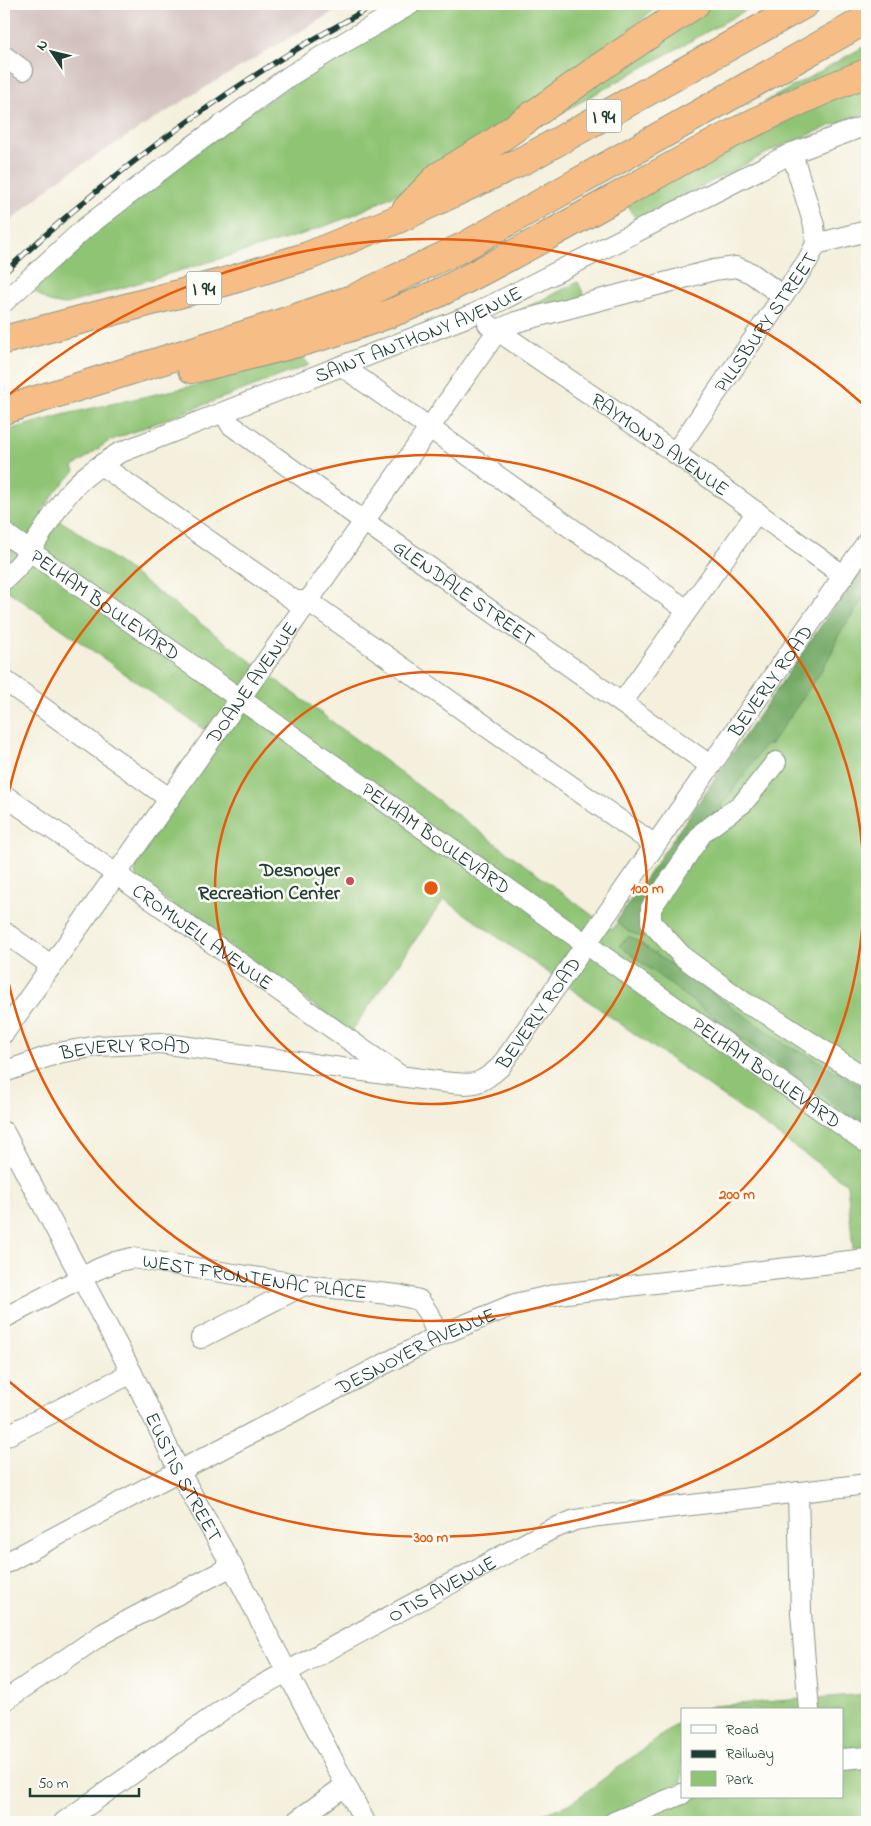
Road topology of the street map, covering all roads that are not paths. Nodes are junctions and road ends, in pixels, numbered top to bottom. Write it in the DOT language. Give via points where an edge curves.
graph roads {
  1 [pos="411,4"];
  2 [pos="671,4"];
  3 [pos="695,4"];
  4 [pos="805,4"];
  5 [pos="867,19"];
  6 [pos="4,56"];
  7 [pos="599,68"];
  8 [pos="23,70"];
  9 [pos="867,73"];
  10 [pos="867,125"];
  11 [pos="792,153"];
  12 [pos="398,219"];
  13 [pos="867,231"];
  14 [pos="816,244"];
  15 [pos="783,296"];
  16 [pos="4,302"];
  17 [pos="474,314"];
  18 [pos="498,330"];
  19 [pos="4,340"];
  20 [pos="143,366"];
  21 [pos="342,366"];
  22 [pos="4,410"];
  23 [pos="224,413"];
  24 [pos="430,428"];
  25 [pos="676,453"];
  26 [pos="101,466"];
  27 [pos="757,512"];
  28 [pos="364,521"];
  29 [pos="4,533"];
  30 [pos="867,542"];
  31 [pos="29,551"];
  32 [pos="844,576"];
  33 [pos="4,580"];
  34 [pos="308,601"];
  35 [pos="687,610"];
  36 [pos="4,680"];
  37 [pos="240,698"];
  38 [pos="622,703"];
  39 [pos="776,762"];
  40 [pos="711,766"];
  41 [pos="4,796"];
  42 [pos="170,798"];
  43 [pos="655,846"];
  44 [pos="116,874"];
  45 [pos="4,932"];
  46 [pos="586,945"];
  47 [pos="52,966"];
  48 [pos="4,1033"];
  49 [pos="4,1072"];
  50 [pos="401,1076"];
  51 [pos="867,1079"];
  52 [pos="4,1132"];
  53 [pos="867,1143"];
  54 [pos="867,1259"];
  55 [pos="83,1278"];
  56 [pos="304,1285"];
  57 [pos="4,1318"];
  58 [pos="438,1336"];
  59 [pos="201,1338"];
  60 [pos="132,1373"];
  61 [pos="4,1437"];
  62 [pos="179,1471"];
  63 [pos="867,1484"];
  64 [pos="798,1492"];
  65 [pos="4,1564"];
  66 [pos="232,1566"];
  67 [pos="285,1672"];
  68 [pos="4,1702"];
  69 [pos="809,1708"];
  70 [pos="867,1757"];
  71 [pos="844,1759"];
  72 [pos="346,1785"];
  73 [pos="681,1794"];
  74 [pos="64,1822"];
  75 [pos="295,1822"];
  76 [pos="364,1822"];
  77 [pos="614,1822"];
  1 -- 16 [label="street" via="288,77 182,153 85,228"];
  2 -- 7 [label="highway" via="624,37"];
  3 -- 7 [label="highway"];
  4 -- 12 [label="highway, I 94" via="528,158"];
  5 -- 20 [label="highway, I 94" via="465,246 355,298"];
  6 -- 8 [label="street"];
  7 -- 12 [label="highway" via="492,144 438,176"];
  9 -- 20 [label="highway" via="742,129 480,272 398,311 295,345 190,369"];
  10 -- 11 [label="street, SAINT ANTHONY AVENUE"];
  11 -- 14 [label="street, PILLSBURY STREET" via="814,225"];
  11 -- 17 [label="street, SAINT ANTHONY AVENUE"];
  12 -- 19 [label="highway, I 94" via="308,256 228,281"];
  13 -- 14 [label="street"];
  14 -- 15 [label="street, PILLSBURY STREET"];
  15 -- 18 [label="street" via="752,273 736,267 516,322"];
  15 -- 25 [label="street, PILLSBURY STREET"];
  17 -- 18 [label="street, RAYMOND AVENUE"];
  17 -- 21 [label="street, SAINT ANTHONY AVENUE"];
  18 -- 24 [label="street, DOANE AVENUE"];
  18 -- 25 [label="street, RAYMOND AVENUE"];
  20 -- 22 [label="highway, I 94"];
  21 -- 23 [label="street, SAINT ANTHONY AVENUE"];
  21 -- 24 [label="street"];
  23 -- 26 [label="street, SAINT ANTHONY AVENUE" via="119,453"];
  23 -- 28 [label="street, GLENDALE STREET" via="231,425"];
  24 -- 28 [label="street, DOANE AVENUE"];
  24 -- 35 [label="street"];
  25 -- 27 [label="street, RAYMOND AVENUE"];
  26 -- 31 [label="street, SAINT ANTHONY AVENUE" via="70,492"];
  26 -- 34 [label="street" via="295,601"];
  27 -- 32 [label="street, RAYMOND AVENUE"];
  27 -- 35 [label="street"];
  28 -- 34 [label="street, DOANE AVENUE"];
  28 -- 38 [label="street, GLENDALE STREET"];
  29 -- 31 [label="street, PELHAM BOULEVARD"];
  30 -- 32 [label="street, BEVERLY ROAD"];
  31 -- 33 [label="street, SAINT ANTHONY AVENUE"];
  31 -- 37 [label="street, PELHAM BOULEVARD"];
  32 -- 40 [label="street, BEVERLY ROAD"];
  34 -- 37 [label="street, DOANE AVENUE"];
  34 -- 43 [label="street"];
  35 -- 38 [label="street"];
  36 -- 42 [label="street"];
  37 -- 42 [label="street, DOANE AVENUE"];
  37 -- 46 [label="street, PELHAM BOULEVARD"];
  38 -- 40 [label="street, GLENDALE STREET"];
  39 -- 51 [label="street" via="743,803 704,832 650,908 651,922 684,957 745,1003"];
  40 -- 43 [label="street, BEVERLY ROAD"];
  41 -- 44 [label="street, CROMWELL AVENUE"];
  42 -- 44 [label="street, DOANE AVENUE"];
  43 -- 46 [label="street, BEVERLY ROAD"];
  44 -- 47 [label="street, DOANE AVENUE"];
  44 -- 50 [label="street, CROMWELL AVENUE"];
  45 -- 47 [label="street"];
  46 -- 50 [label="street, BEVERLY ROAD" via="500,1067 486,1079 471,1085"];
  46 -- 53 [label="street, PELHAM BOULEVARD"];
  47 -- 48 [label="street, DOANE AVENUE"];
  49 -- 50 [label="street, BEVERLY ROAD" via="58,1053 98,1046 160,1043"];
  52 -- 55 [label="street, EUSTIS STREET"];
  54 -- 58 [label="street, DESNOYER AVENUE" via="558,1294 515,1304"];
  55 -- 56 [label="street, WEST FRONTENAC PLACE" via="115,1262 132,1258"];
  55 -- 57 [label="street, WEST FRONTENAC PLACE"];
  55 -- 60 [label="street, EUSTIS STREET"];
  56 -- 58 [label="street, WEST FRONTENAC PLACE" via="419,1300"];
  56 -- 59 [label="street"];
  58 -- 62 [label="street, DESNOYER AVENUE"];
  60 -- 61 [label="street"];
  60 -- 62 [label="street, EUSTIS STREET"];
  62 -- 65 [label="street, DESNOYER AVENUE"];
  62 -- 66 [label="street, EUSTIS STREET"];
  63 -- 64 [label="street, OTIS AVENUE"];
  64 -- 67 [label="street, OTIS AVENUE" via="575,1520 550,1530"];
  64 -- 69 [label="street" via="800,1604"];
  66 -- 67 [label="street, EUSTIS STREET"];
  66 -- 68 [label="street" via="104,1633"];
  67 -- 72 [label="street, EUSTIS STREET"];
  67 -- 74 [label="street, OTIS AVENUE" via="242,1696"];
  70 -- 71 [label="street"];
  72 -- 75 [label="street"];
  72 -- 76 [label="street, EUSTIS STREET"];
  73 -- 77 [label="street"];
}
